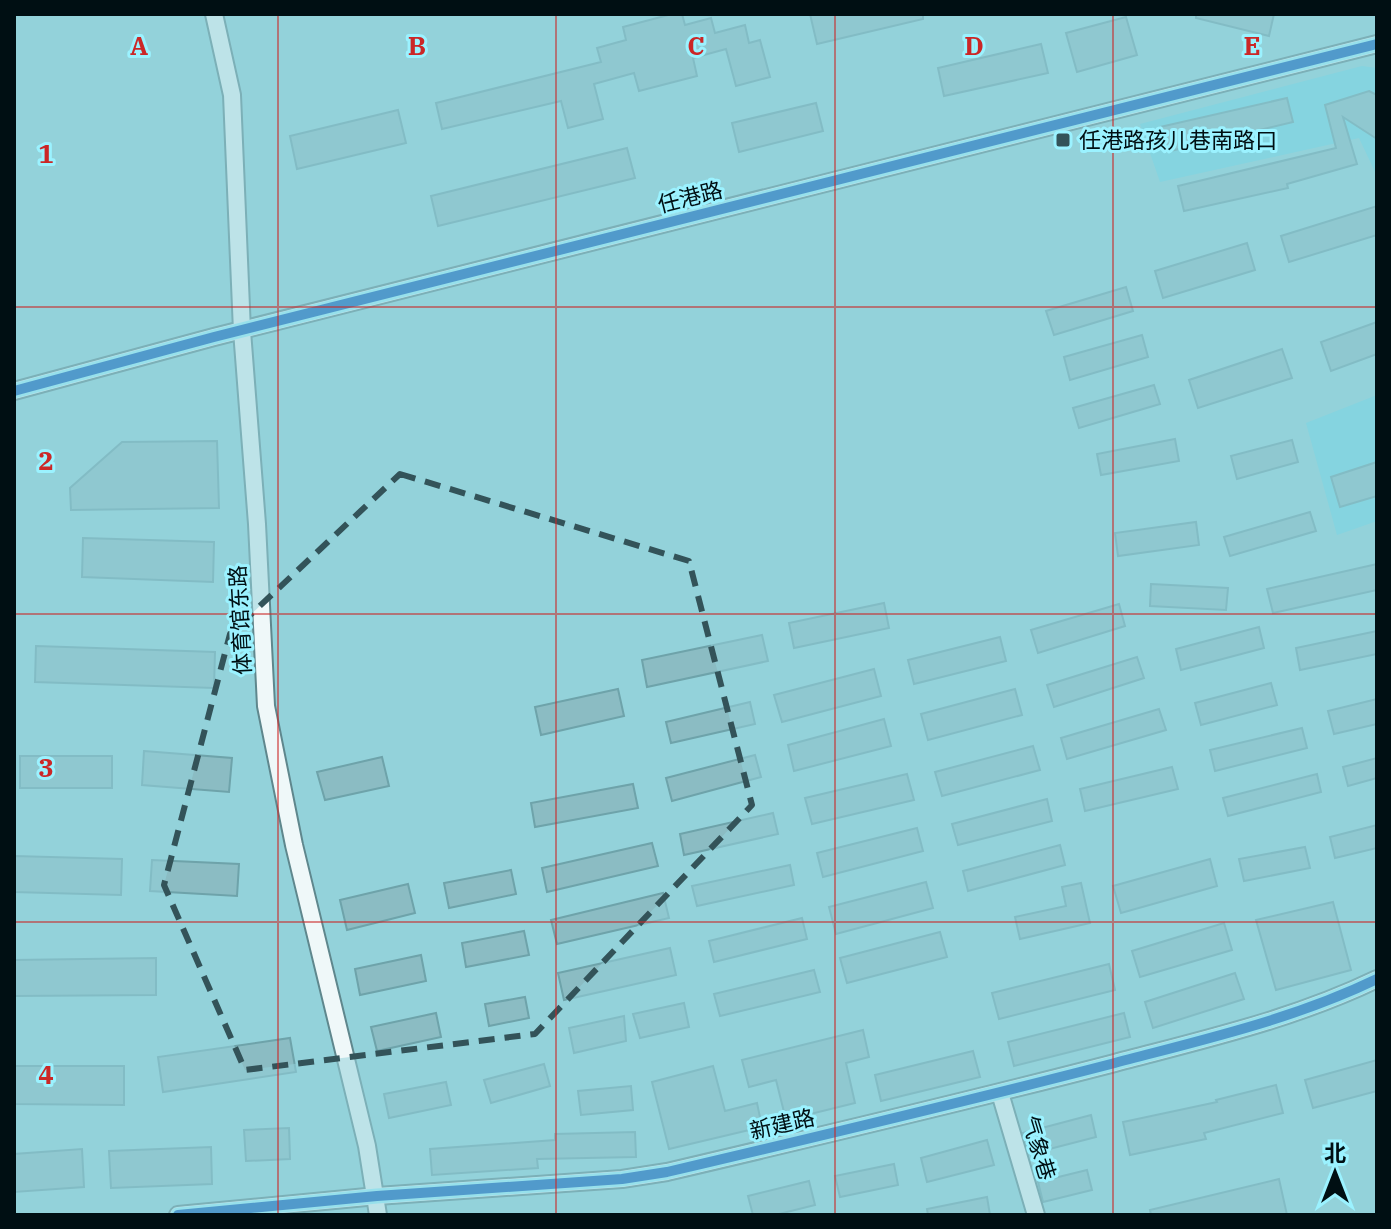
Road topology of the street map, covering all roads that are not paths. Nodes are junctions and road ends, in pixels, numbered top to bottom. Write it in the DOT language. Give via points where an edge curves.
graph roads {
  1 [pos="214,14"];
  2 [pos="1377,44"];
  3 [pos="242,331"];
  4 [pos="14,391"];
  5 [pos="1377,979"];
  6 [pos="1000,1093"];
  7 [pos="377,1196"];
  8 [pos="178,1215"];
  9 [pos="378,1215"];
  10 [pos="1036,1215"];
  1 -- 3 [label="street, 体育馆东路" via="232,95"];
  2 -- 3 [label="street, 任港路"];
  3 -- 4 [label="street, 任港路"];
  3 -- 7 [label="street, 体育馆东路" via="266,706"];
  5 -- 6 [label="street, 新建路" via="1260,1025"];
  6 -- 7 [label="street, 新建路" via="667,1172"];
  6 -- 10 [label="street, 气象巷"];
  7 -- 8 [label="street, 新建路"];
  7 -- 9 [label="street, 体育馆东路"];
}
